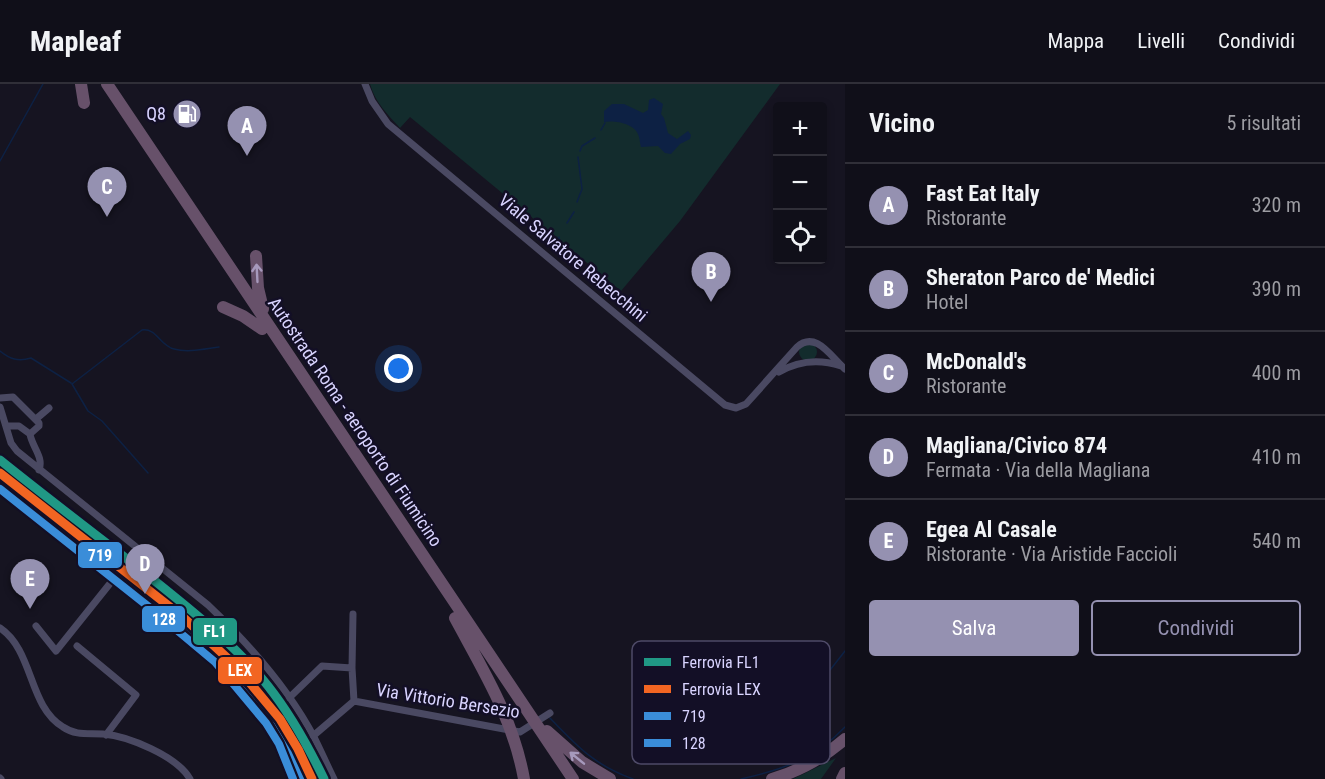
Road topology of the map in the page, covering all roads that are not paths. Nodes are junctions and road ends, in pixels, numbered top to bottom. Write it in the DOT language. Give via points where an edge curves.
graph roads {
  1 [pos="81,84"];
  2 [pos="98,84"];
  3 [pos="107,84"];
  4 [pos="365,84"];
  5 [pos="84,103"];
  6 [pos="256,256"];
  7 [pos="223,307"];
  8 [pos="267,329"];
  9 [pos="819,344"];
  10 [pos="796,347"];
  11 [pos="817,362"];
  12 [pos="802,364"];
  13 [pos="843,368"];
  14 [pos="774,374"];
  15 [pos="0,398"];
  16 [pos="0,406"];
  17 [pos="49,408"];
  18 [pos="36,419"];
  19 [pos="7,426"];
  20 [pos="30,434"];
  21 [pos="39,470"];
  22 [pos="0,476"];
  23 [pos="120,571"];
  24 [pos="353,614"];
  25 [pos="455,618"];
  26 [pos="36,626"];
  27 [pos="0,628"];
  28 [pos="77,646"];
  29 [pos="352,668"];
  30 [pos="289,698"];
  31 [pos="354,701"];
  32 [pos="550,713"];
  33 [pos="526,717"];
  34 [pos="542,734"];
  35 [pos="106,735"];
  36 [pos="313,736"];
  37 [pos="845,739"];
  38 [pos="830,751"];
  39 [pos="811,764"];
  40 [pos="845,773"];
  41 [pos="190,779"];
  42 [pos="304,779"];
  43 [pos="334,779"];
  44 [pos="524,779"];
  45 [pos="563,779"];
  46 [pos="573,779"];
  47 [pos="610,779"];
  48 [pos="772,779"];
  49 [pos="842,779"];
  1 -- 5 [label="highway"];
  2 -- 8 [label="highway, Autostrada Roma - aeroporto di Fiumicino"];
  3 -- 8 [label="highway, Autostrada Roma - aeroporto di Fiumicino"];
  4 -- 14 [label="street, Viale Salvatore Rebecchini" via="388,124 725,405 745,405"];
  8 -- 6 [label="highway, one-way"];
  7 -- 8 [label="highway"];
  8 -- 25 [label="highway, Autostrada Roma - aeroporto di Fiumicino"];
  8 -- 33 [label="highway, Autostrada Roma - aeroporto di Fiumicino"];
  9 -- 10 [label="street" via="808,340"];
  9 -- 11 [label="street"];
  9 -- 13 [label="street, Viale Salvatore Rebecchini"];
  10 -- 12 [label="street"];
  10 -- 14 [label="street, Viale Salvatore Rebecchini"];
  11 -- 12 [label="street, Viale Salvatore Rebecchini"];
  11 -- 13 [label="street, Viale Salvatore Rebecchini"];
  12 -- 14 [label="street, Viale Salvatore Rebecchini"];
  15 -- 18 [label="street" via="13,398"];
  16 -- 19 [label="street"];
  17 -- 18 [label="street"];
  18 -- 20 [label="street" via="39,426"];
  19 -- 20 [label="street" via="19,426"];
  19 -- 21 [label="street" via="15,449"];
  20 -- 21 [label="street" via="41,460"];
  21 -- 30 [label="street" via="208,605"];
  22 -- 23 [label="main road"];
  23 -- 26 [label="street" via="56,651"];
  23 -- 42 [label="main road" via="210,644 255,692 282,728"];
  24 -- 29 [label="street"];
  25 -- 33 [label="highway, Autostrada Roma - aeroporto di Fiumicino"];
  25 -- 44 [label="highway" via="510,724"];
  27 -- 35 [label="street" via="18,648 45,709 61,727 84,735"];
  28 -- 35 [label="street" via="136,695"];
  29 -- 30 [label="street" via="322,666"];
  29 -- 31 [label="street"];
  30 -- 36 [label="street"];
  31 -- 32 [label="street, Via Vittorio Bersezio" via="520,732"];
  31 -- 36 [label="street, Via Vittorio Bersezio"];
  33 -- 34 [label="highway"];
  34 -- 45 [label="highway"];
  34 -- 46 [label="highway"];
  47 -- 34 [label="highway, one-way"];
  35 -- 41 [label="street" via="148,747 185,771"];
  36 -- 43 [label="street"];
  37 -- 38 [label="highway"];
  39 -- 48 [label="highway"];
  40 -- 49 [label="highway"];
}
